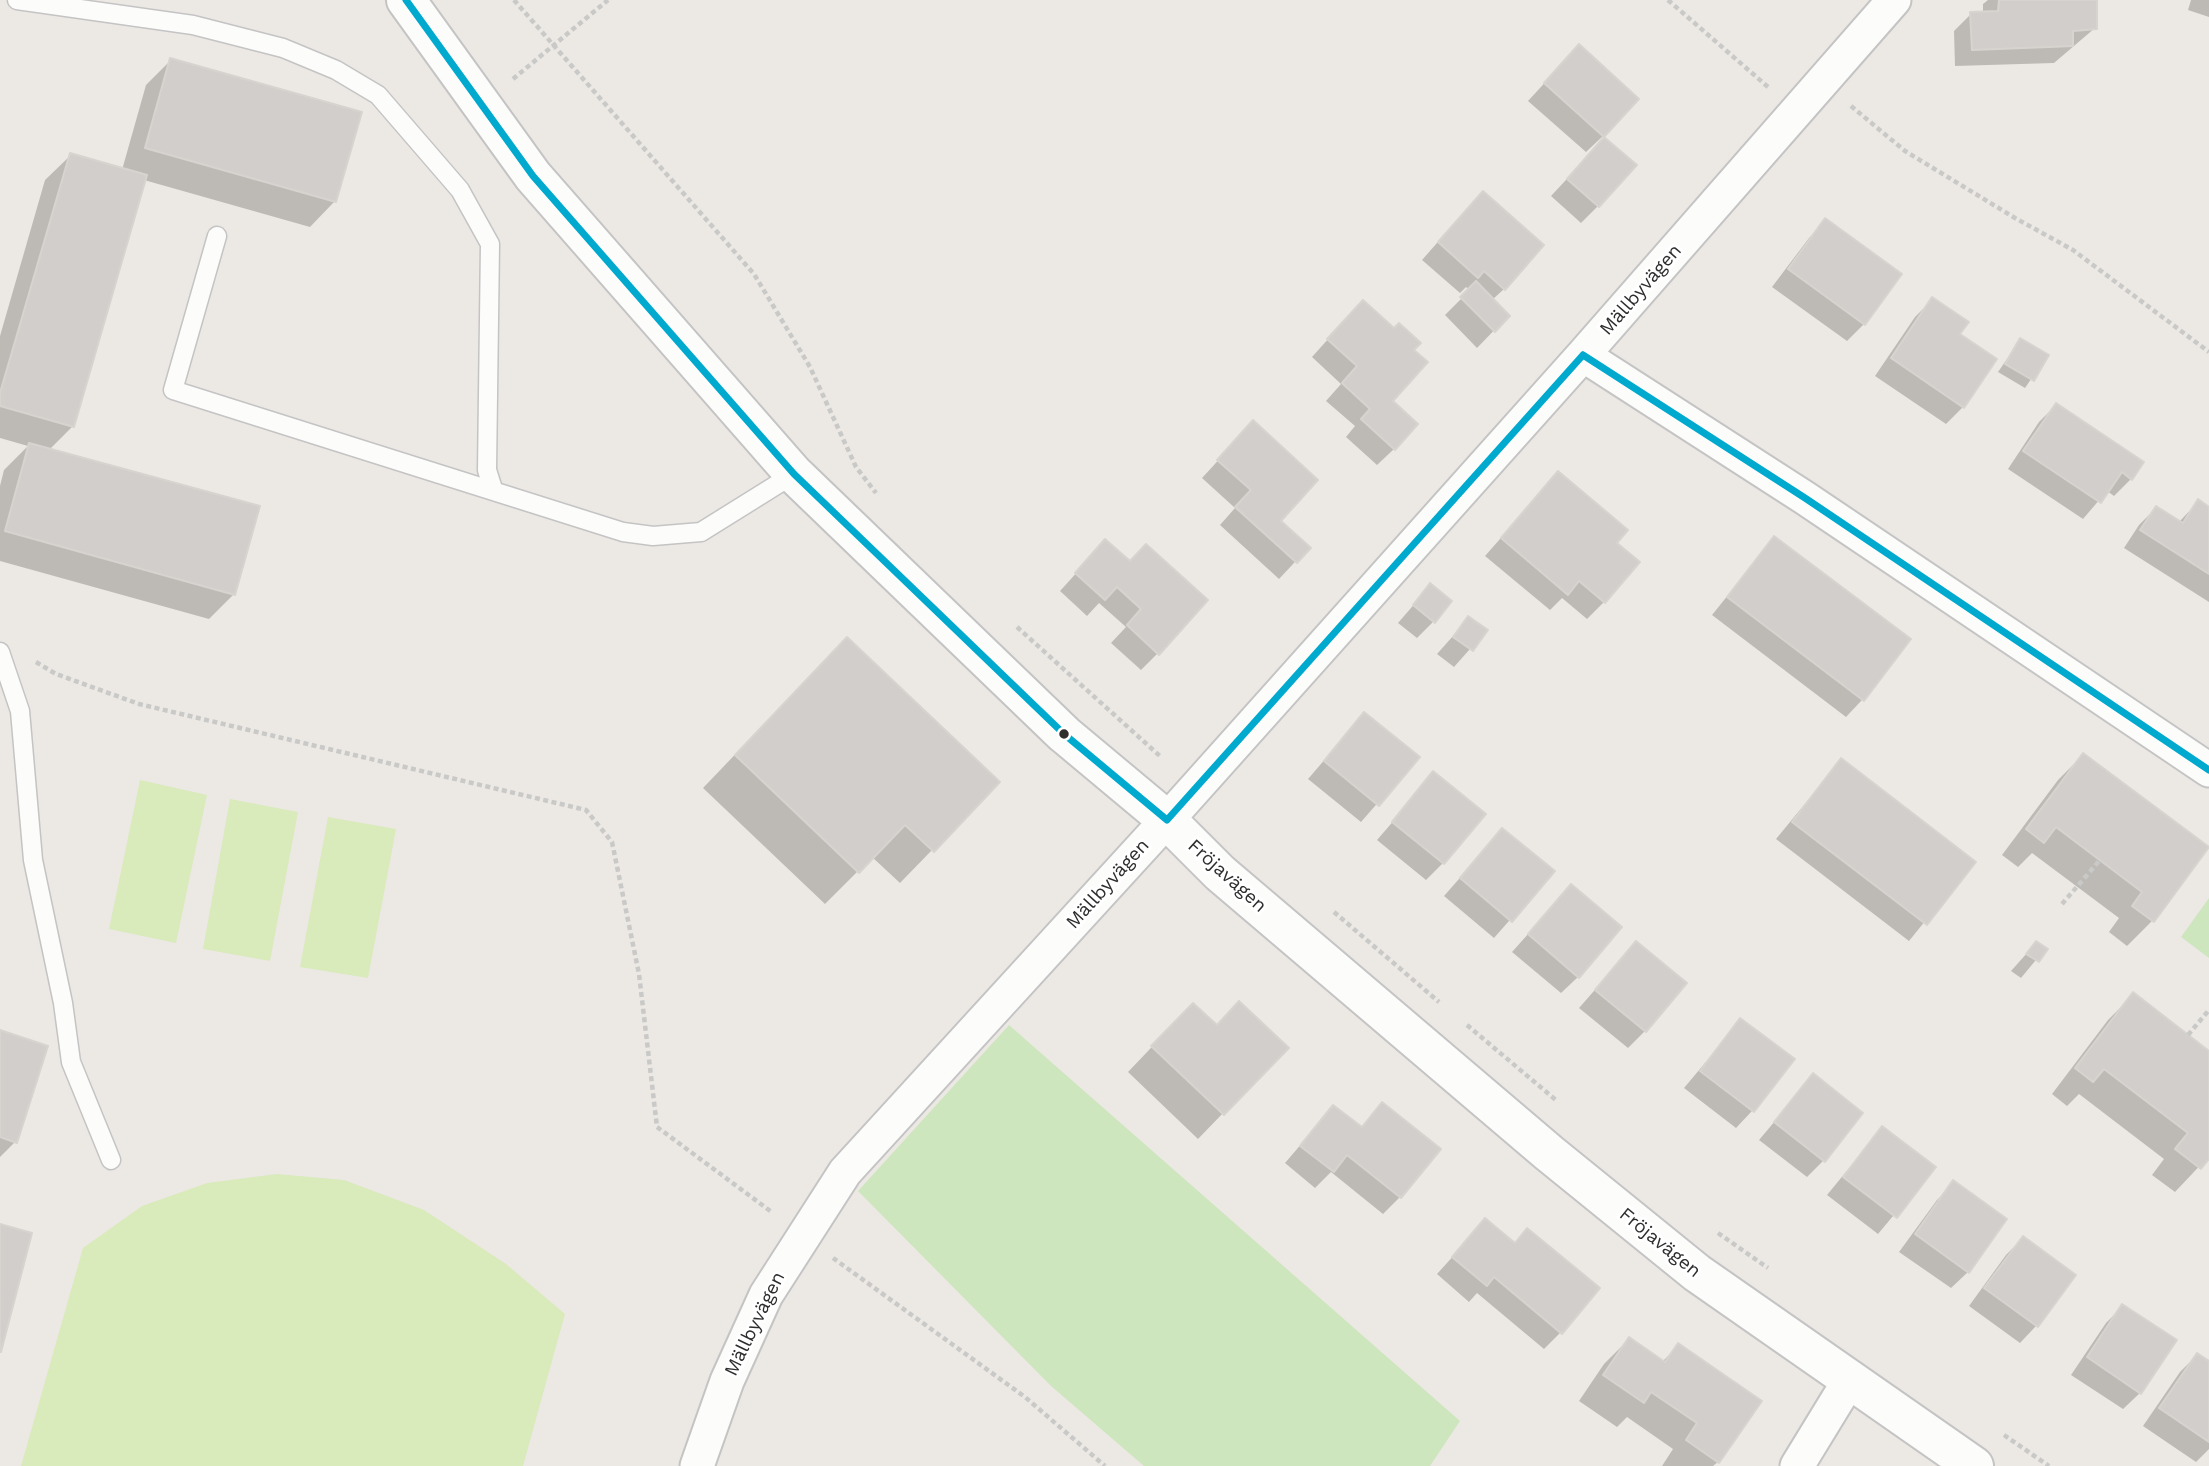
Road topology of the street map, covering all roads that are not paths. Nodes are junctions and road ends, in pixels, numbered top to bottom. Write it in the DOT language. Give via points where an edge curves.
graph roads {
  1 [pos="17,0"];
  2 [pos="406,0"];
  3 [pos="1894,0"];
  4 [pos="217,236"];
  5 [pos="1583,355"];
  6 [pos="794,474"];
  7 [pos="493,489"];
  8 [pos="0,652"];
  9 [pos="2209,770"];
  10 [pos="1167,820"];
  11 [pos="111,1160"];
  12 [pos="1850,1381"];
  13 [pos="697,1466"];
  14 [pos="1797,1466"];
  15 [pos="1974,1466"];
  1 -- 7 [label="lane" via="193,25 283,48 336,70 378,95 460,190 490,244 487,470"];
  2 -- 6 [label="street, Fröjavägen" via="533,176"];
  3 -- 5 [label="street, Mällbyvägen"];
  4 -- 7 [label="lane" via="173,390"];
  5 -- 9 [label="street"];
  5 -- 10 [label="street, Mällbyvägen"];
  6 -- 7 [label="lane" via="701,532 653,536 623,532"];
  6 -- 10 [label="street, Fröjavägen" via="1064,734"];
  8 -- 11 [label="lane" via="20,711 33,860 71,1062"];
  10 -- 12 [label="street, Fröjavägen" via="1220,873 1587,1185 1697,1273"];
  10 -- 13 [label="street, Mällbyvägen" via="845,1172 765,1295 727,1381"];
  12 -- 14 [label="street"];
  12 -- 15 [label="street, Fröjavägen"];
}
